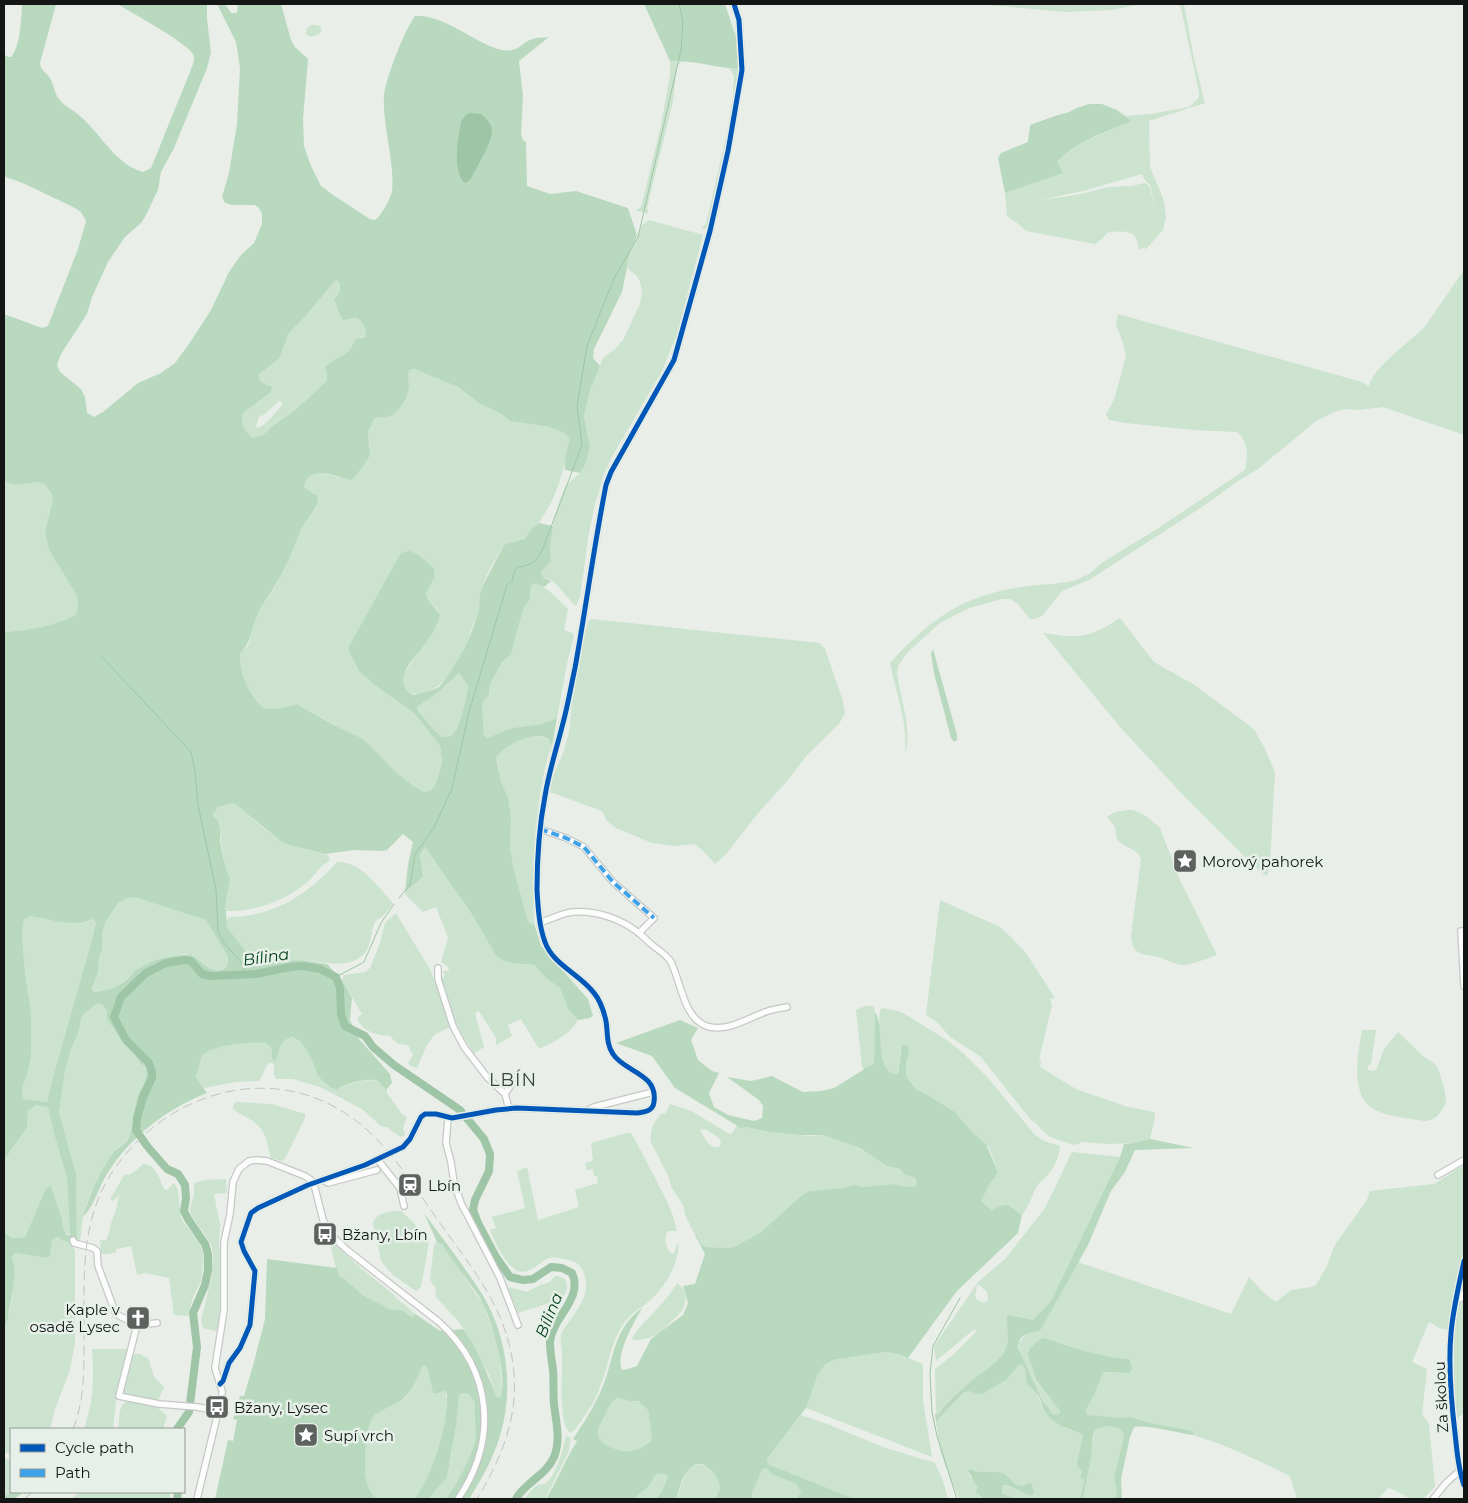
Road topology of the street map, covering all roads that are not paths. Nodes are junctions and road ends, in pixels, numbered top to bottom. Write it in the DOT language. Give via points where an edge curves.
graph roads {
  1 [pos="734,4"];
  2 [pos="540,830"];
  3 [pos="540,922"];
  4 [pos="1462,931"];
  5 [pos="639,933"];
  6 [pos="438,968"];
  7 [pos="1464,986"];
  8 [pos="787,1006"];
  9 [pos="519,1073"];
  10 [pos="653,1092"];
  11 [pos="505,1094"];
  12 [pos="509,1109"];
  13 [pos="586,1111"];
  14 [pos="448,1118"];
  15 [pos="378,1160"];
  16 [pos="1464,1160"];
  17 [pos="377,1170"];
  18 [pos="1438,1175"];
  19 [pos="323,1180"];
  20 [pos="313,1183"];
  21 [pos="404,1206"];
  22 [pos="73,1240"];
  23 [pos="1464,1261"];
  24 [pos="1464,1293"];
  25 [pos="1456,1299"];
  26 [pos="156,1323"];
  27 [pos="518,1324"];
  28 [pos="137,1325"];
  29 [pos="220,1384"];
  30 [pos="218,1411"];
  31 [pos="1462,1470"];
  32 [pos="1464,1486"];
  33 [pos="197,1499"];
  34 [pos="458,1499"];
  35 [pos="1433,1499"];
  1 -- 2 [label="street" via="739,20 742,70 712,222 674,360 606,485 575,666"];
  2 -- 3 [label="street" via="537,870"];
  2 -- 5 [label="street" via="584,847 613,882 654,918"];
  3 -- 5 [label="street" via="568,912 592,913 615,920"];
  3 -- 10 [label="street" via="545,944 552,954 594,993 602,1007 612,1053 644,1076"];
  4 -- 7 [label="street"];
  5 -- 8 [label="street" via="670,960 683,997 700,1024 728,1026"];
  6 -- 11 [label="street" via="438,979 453,1026 487,1077"];
  9 -- 11 [label="street"];
  10 -- 13 [label="street"];
  10 -- 13 [label="street" via="653,1106 649,1111"];
  11 -- 12 [label="street"];
  12 -- 13 [label="street"];
  12 -- 14 [label="street"];
  14 -- 15 [label="street" via="425,1114 417,1122 407,1143"];
  14 -- 27 [label="street" via="446,1142 457,1192 500,1278"];
  15 -- 19 [label="street"];
  15 -- 21 [label="street" via="400,1188"];
  16 -- 18 [label="street"];
  17 -- 19 [label="street" via="328,1183"];
  19 -- 20 [label="street"];
  20 -- 29 [label="street" via="251,1213 241,1242 255,1271 250,1325"];
  20 -- 29 [label="street" via="305,1176 262,1160 246,1163 237,1173 224,1242 224,1310 215,1368"];
  20 -- 34 [label="street" via="321,1215 333,1237 448,1330 469,1358 483,1402 484,1432 476,1466"];
  22 -- 28 [label="street" via="97,1251 98,1266 116,1314"];
  23 -- 25 [label="street, Za školou"];
  24 -- 25 [label="street"];
  25 -- 31 [label="street, Za školou" via="1450,1366"];
  26 -- 28 [label="street"];
  28 -- 30 [label="street" via="119,1396"];
  29 -- 30 [label="street" via="222,1396"];
  30 -- 33 [label="street"];
  31 -- 32 [label="street, Za školou"];
  31 -- 35 [label="street"];
}
